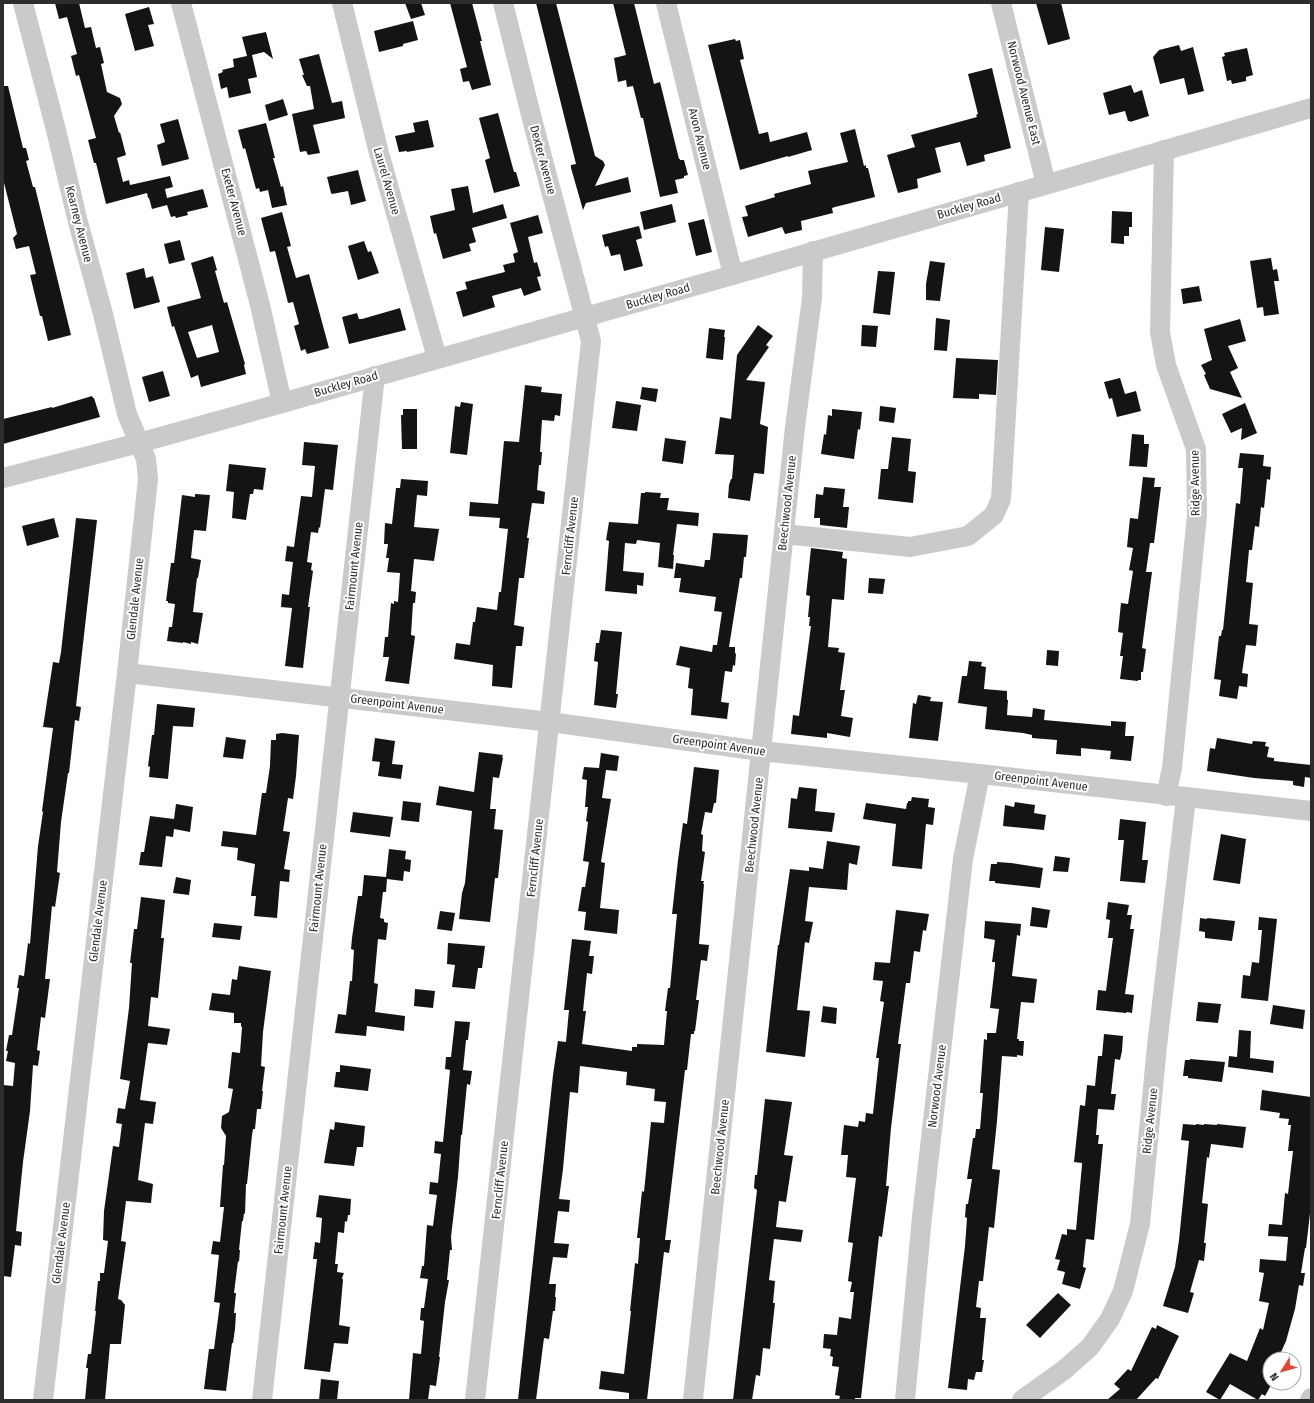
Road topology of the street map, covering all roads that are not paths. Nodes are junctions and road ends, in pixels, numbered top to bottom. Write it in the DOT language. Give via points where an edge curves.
graph roads {
  1 [pos="22,3"];
  2 [pos="181,3"];
  3 [pos="342,3"];
  4 [pos="503,3"];
  5 [pos="666,3"];
  6 [pos="1001,3"];
  7 [pos="1311,108"];
  8 [pos="1164,150"];
  9 [pos="1046,184"];
  10 [pos="1019,192"];
  11 [pos="814,251"];
  12 [pos="733,275"];
  13 [pos="586,317"];
  14 [pos="437,358"];
  15 [pos="375,376"];
  16 [pos="282,403"];
  17 [pos="139,443"];
  18 [pos="3,478"];
  19 [pos="784,534"];
  20 [pos="127,673"];
  21 [pos="339,697"];
  22 [pos="550,722"];
  23 [pos="762,751"];
  24 [pos="980,774"];
  25 [pos="1166,796"];
  26 [pos="1186,798"];
  27 [pos="1311,811"];
  28 [pos="43,1400"];
  29 [pos="262,1400"];
  30 [pos="475,1400"];
  31 [pos="693,1400"];
  32 [pos="905,1400"];
  33 [pos="1022,1400"];
  1 -- 17 [label="street, Kearney Avenue" via="127,414"];
  2 -- 16 [label="street, Exeter Avenue" via="260,305"];
  3 -- 14 [label="street, Laurel Avenue" via="379,153"];
  4 -- 13 [label="street, Dexter Avenue"];
  5 -- 12 [label="street, Avon Avenue"];
  6 -- 9 [label="street, Norwood Avenue East"];
  7 -- 8 [label="street, Buckley Road"];
  8 -- 9 [label="street, Buckley Road"];
  8 -- 25 [label="street, Ridge Avenue" via="1160,332 1166,365 1196,449 1197,515 1172,768"];
  9 -- 10 [label="street, Buckley Road"];
  10 -- 11 [label="street, Buckley Road"];
  10 -- 19 [label="street" via="1001,499 994,516 968,536 910,547"];
  11 -- 12 [label="street, Buckley Road"];
  11 -- 19 [label="street, Beechwood Avenue" via="812,298"];
  12 -- 13 [label="street, Buckley Road"];
  13 -- 14 [label="street, Buckley Road"];
  13 -- 22 [label="street, Ferncliff Avenue" via="591,341"];
  14 -- 15 [label="street, Buckley Road"];
  15 -- 16 [label="street, Buckley Road"];
  15 -- 21 [label="street, Fairmount Avenue"];
  16 -- 17 [label="street, Buckley Road"];
  17 -- 18 [label="street, Buckley Road"];
  17 -- 20 [label="street, Glendale Avenue" via="146,459 148,479"];
  19 -- 23 [label="street, Beechwood Avenue"];
  20 -- 21 [label="street, Greenpoint Avenue"];
  20 -- 28 [label="street, Glendale Avenue"];
  21 -- 22 [label="street, Greenpoint Avenue"];
  21 -- 29 [label="street, Fairmount Avenue"];
  22 -- 23 [label="street, Greenpoint Avenue"];
  22 -- 30 [label="street, Ferncliff Avenue"];
  23 -- 24 [label="street, Greenpoint Avenue"];
  23 -- 31 [label="street, Beechwood Avenue"];
  24 -- 25 [label="street, Greenpoint Avenue"];
  24 -- 32 [label="street, Norwood Avenue" via="963,859 922,1216"];
  25 -- 26 [label="street, Greenpoint Avenue"];
  26 -- 27 [label="street, Greenpoint Avenue"];
  26 -- 33 [label="street, Ridge Avenue" via="1157,1046 1140,1224 1123,1291 1110,1319 1090,1347 1064,1370"];
}
